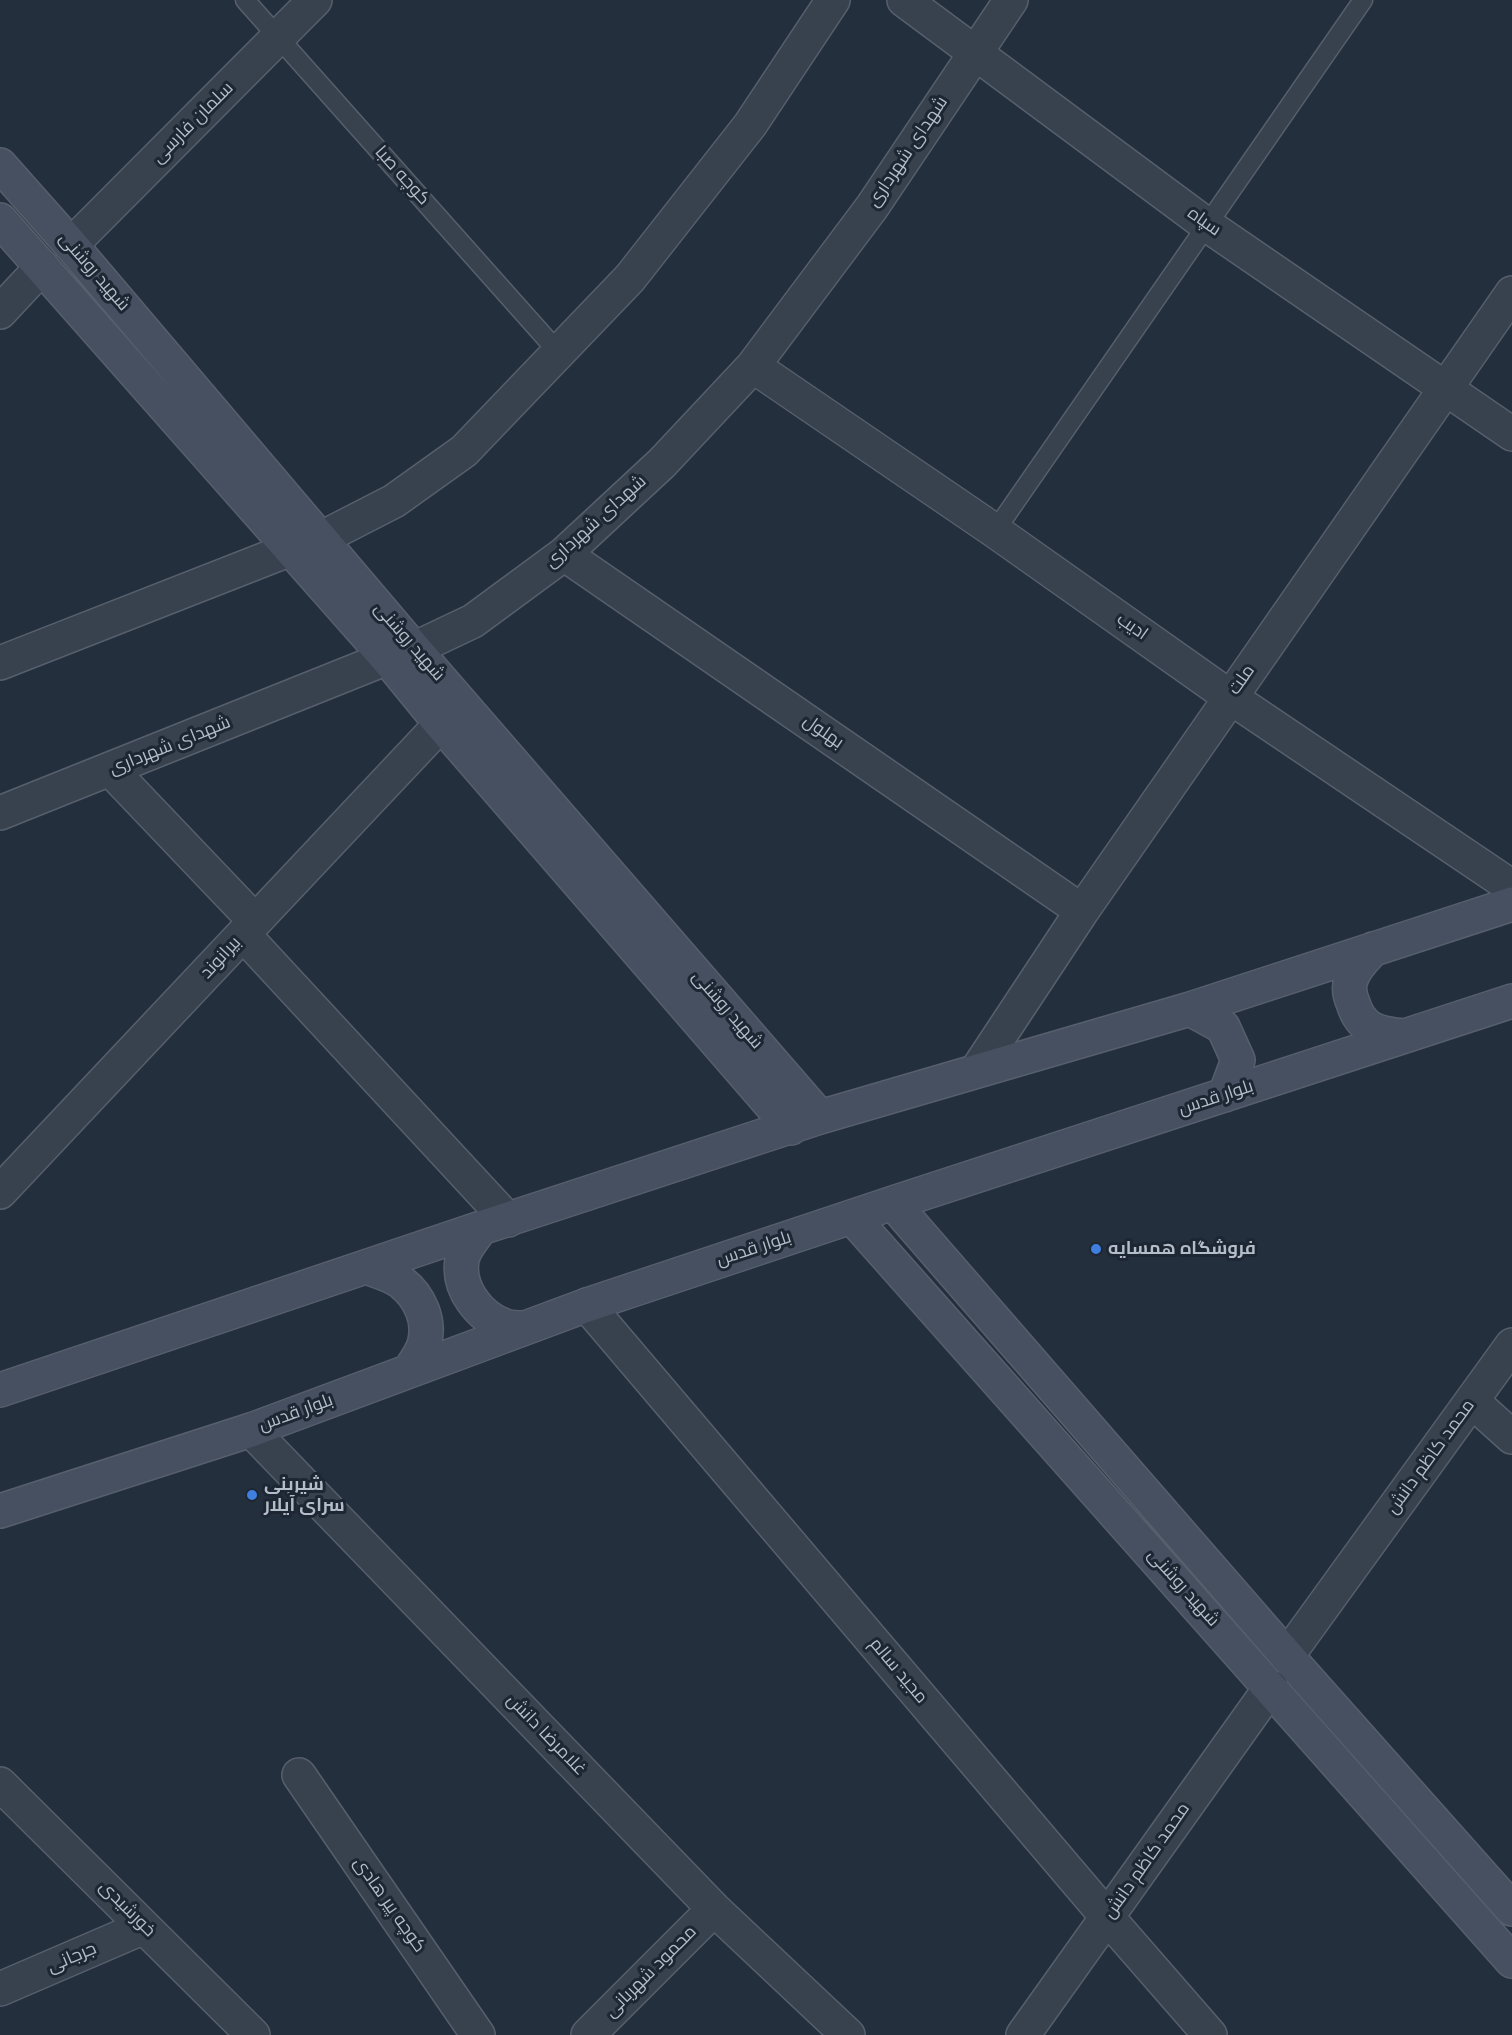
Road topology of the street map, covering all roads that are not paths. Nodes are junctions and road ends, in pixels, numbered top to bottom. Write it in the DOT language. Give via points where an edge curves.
graph roads {
  1 [pos="245,0"];
  2 [pos="315,0"];
  3 [pos="833,0"];
  4 [pos="904,0"];
  5 [pos="1011,0"];
  6 [pos="1363,0"];
  7 [pos="278,38"];
  8 [pos="974,54"];
  9 [pos="0,165"];
  10 [pos="0,220"];
  11 [pos="1207,225"];
  12 [pos="71,245"];
  13 [pos="42,267"];
  14 [pos="1512,293"];
  15 [pos="0,312"];
  16 [pos="559,352"];
  17 [pos="753,366"];
  18 [pos="1447,388"];
  19 [pos="1512,434"];
  20 [pos="995,531"];
  21 [pos="306,544"];
  22 [pos="564,554"];
  23 [pos="400,653"];
  24 [pos="0,663"];
  25 [pos="1230,697"];
  26 [pos="441,724"];
  27 [pos="111,770"];
  28 [pos="0,813"];
  29 [pos="1512,887"];
  30 [pos="1512,904"];
  31 [pos="1082,911"];
  32 [pos="249,928"];
  33 [pos="1373,949"];
  34 [pos="1512,1001"];
  35 [pos="1190,1009"];
  36 [pos="1405,1036"];
  37 [pos="977,1070"];
  38 [pos="1225,1095"];
  39 [pos="806,1123"];
  40 [pos="0,1192"];
  41 [pos="892,1203"];
  42 [pos="852,1216"];
  43 [pos="495,1224"];
  44 [pos="366,1267"];
  45 [pos="587,1305"];
  46 [pos="524,1328"];
  47 [pos="1512,1345"];
  48 [pos="410,1370"];
  49 [pos="0,1390"];
  50 [pos="1472,1401"];
  51 [pos="251,1430"];
  52 [pos="1512,1437"];
  53 [pos="0,1511"];
  54 [pos="1287,1656"];
  55 [pos="1271,1687"];
  56 [pos="299,1775"];
  57 [pos="0,1784"];
  58 [pos="714,1909"];
  59 [pos="1512,1909"];
  60 [pos="1108,1918"];
  61 [pos="144,1927"];
  62 [pos="1512,1961"];
  63 [pos="0,1989"];
  64 [pos="253,2035"];
  65 [pos="478,2035"];
  66 [pos="588,2035"];
  67 [pos="848,2035"];
  68 [pos="1023,2035"];
  69 [pos="1210,2035"];
  1 -- 7 [label="lane, کوچه صبا"];
  2 -- 7 [label="street, سلمان فارسی"];
  3 -- 16 [label="street" via="750,125 630,278"];
  4 -- 8 [label="street, سپاه"];
  5 -- 8 [label="street, شهدای شهرداری"];
  6 -- 11 [label="lane"];
  7 -- 12 [label="street, سلمان فارسی"];
  7 -- 16 [label="lane, کوچه صبا"];
  8 -- 11 [label="street, سپاه"];
  8 -- 17 [label="street, شهدای شهرداری" via="872,207"];
  9 -- 12 [label="main road, شهید روشنی"];
  10 -- 13 [label="main road, شهید روشنی"];
  11 -- 18 [label="street, سپاه"];
  11 -- 20 [label="lane"];
  12 -- 21 [label="main road, شهید روشنی"];
  13 -- 15 [label="street"];
  13 -- 21 [label="main road, شهید روشنی"];
  14 -- 18 [label="street, ملت"];
  16 -- 21 [label="street" via="464,451 394,501"];
  17 -- 20 [label="street, ادیب"];
  17 -- 22 [label="street, شهدای شهرداری" via="662,463"];
  18 -- 19 [label="street, سپاه"];
  18 -- 25 [label="street, ملت"];
  20 -- 25 [label="street, ادیب"];
  21 -- 23 [label="main road, شهید روشنی"];
  21 -- 24 [label="street"];
  22 -- 23 [label="street, شهدای شهرداری" via="473,621"];
  22 -- 31 [label="street, بهلول"];
  23 -- 26 [label="main road, شهید روشنی"];
  23 -- 27 [label="street, شهدای شهرداری"];
  23 -- 39 [label="main road, شهید روشنی"];
  25 -- 29 [label="street, ادیب"];
  25 -- 31 [label="street, ملت"];
  26 -- 32 [label="street, بیرانوند"];
  26 -- 39 [label="main road, شهید روشنی"];
  27 -- 28 [label="street, شهدای شهرداری"];
  27 -- 32 [label="street"];
  30 -- 33 [label="main road"];
  31 -- 37 [label="street, ملت"];
  32 -- 40 [label="street, بیرانوند"];
  32 -- 43 [label="street"];
  33 -- 35 [label="main road"];
  33 -- 36 [label="main road" via="1351,980 1349,992 1357,1016 1371,1030"];
  34 -- 36 [label="main road, بلوار قدس"];
  35 -- 37 [label="main road"];
  35 -- 38 [label="main road" via="1223,1027 1238,1060"];
  36 -- 38 [label="main road, بلوار قدس"];
  37 -- 39 [label="main road"];
  38 -- 41 [label="main road, بلوار قدس"];
  39 -- 43 [label="main road"];
  41 -- 42 [label="main road, بلوار قدس"];
  41 -- 54 [label="main road, شهید روشنی"];
  42 -- 45 [label="main road, بلوار قدس"];
  42 -- 55 [label="main road, شهید روشنی"];
  43 -- 44 [label="main road"];
  43 -- 46 [label="main road" via="468,1246 462,1260 464,1283 474,1303 488,1318 507,1327"];
  44 -- 48 [label="main road" via="400,1281 421,1306 426,1327 424,1346"];
  44 -- 49 [label="main road"];
  45 -- 46 [label="main road, بلوار قدس"];
  45 -- 60 [label="street, مجید سالم"];
  46 -- 48 [label="main road, بلوار قدس"];
  47 -- 50 [label="street, محمد کاظم دانش"];
  48 -- 51 [label="main road, بلوار قدس"];
  50 -- 52 [label="street"];
  50 -- 54 [label="street, محمد کاظم دانش"];
  51 -- 53 [label="main road, بلوار قدس"];
  51 -- 58 [label="street, غلامرضا دانش"];
  54 -- 59 [label="main road, شهید روشنی"];
  55 -- 60 [label="street, محمد کاظم دانش"];
  55 -- 62 [label="main road, شهید روشنی"];
  56 -- 65 [label="street, کوچه پیر هادی"];
  57 -- 61 [label="street, خورشیدی"];
  58 -- 66 [label="street, محمود شهربانی"];
  58 -- 67 [label="street, غلامرضا دانش"];
  60 -- 68 [label="street, محمد کاظم دانش"];
  60 -- 69 [label="street, مجید سالم"];
  61 -- 63 [label="street, جرجانی"];
  61 -- 64 [label="street, خورشیدی"];
}
